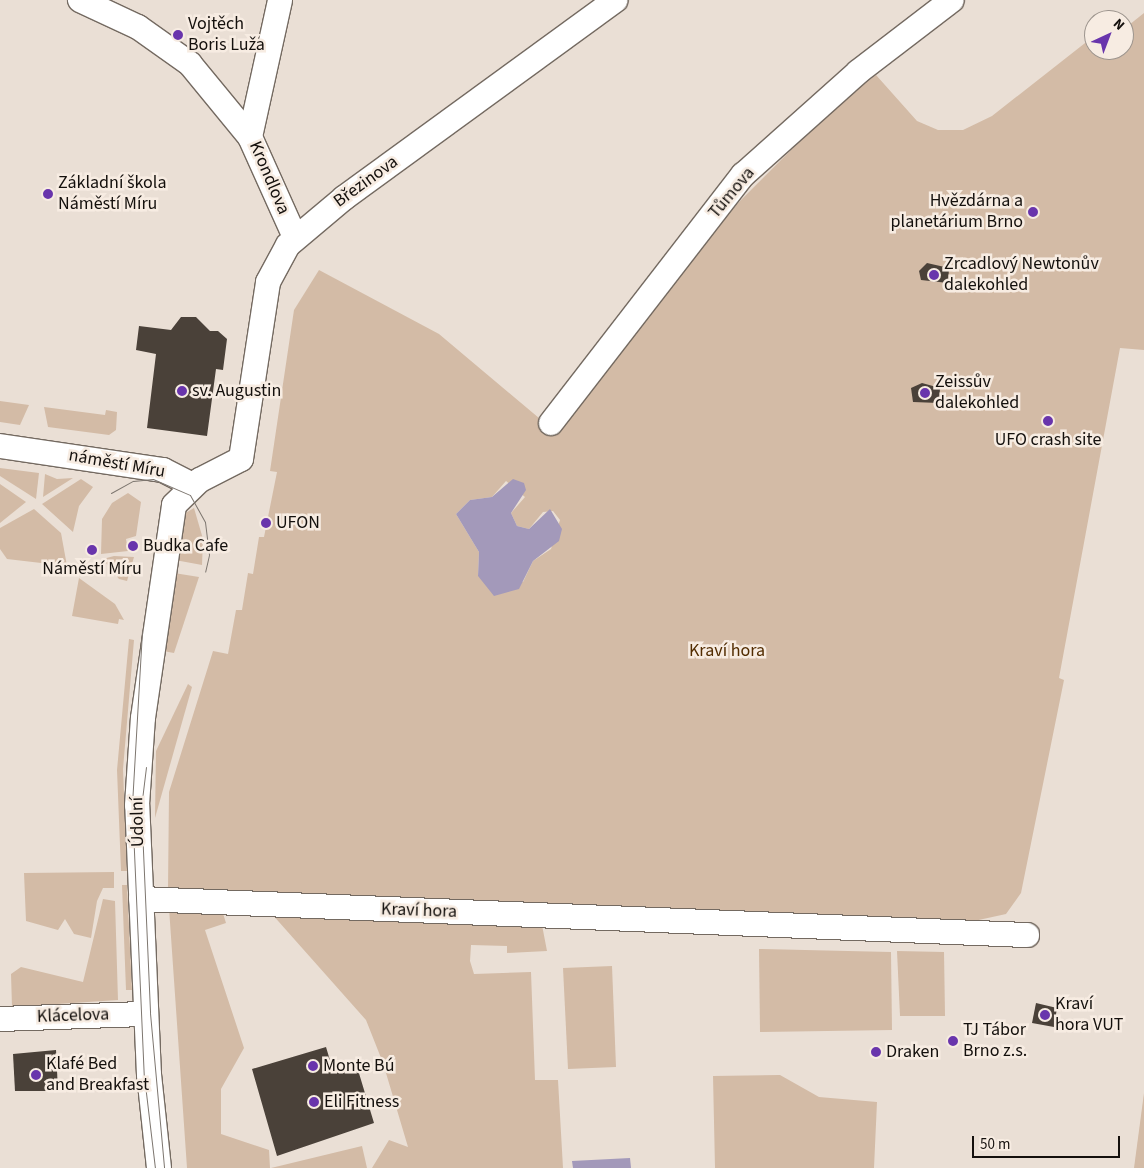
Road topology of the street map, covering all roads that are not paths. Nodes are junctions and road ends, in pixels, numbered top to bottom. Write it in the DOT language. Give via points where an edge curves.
graph roads {
  1 [pos="80,0"];
  2 [pos="280,0"];
  3 [pos="616,0"];
  4 [pos="952,0"];
  5 [pos="250,137"];
  6 [pos="294,237"];
  7 [pos="551,423"];
  8 [pos="0,446"];
  9 [pos="192,486"];
  10 [pos="140,899"];
  11 [pos="1027,935"];
  12 [pos="146,1014"];
  13 [pos="0,1019"];
  14 [pos="160,1168"];
  1 -- 5 [label="street" via="138,27 190,64"];
  2 -- 5 [label="street, Krondlova"];
  3 -- 6 [label="street, Březinova"];
  4 -- 7 [label="street, Tůmova" via="858,72 743,175"];
  5 -- 6 [label="street, Krondlova"];
  6 -- 9 [label="street, Březinova" via="278,258 268,282 245,446 234,466"];
  8 -- 9 [label="street, náměstí Míru" via="163,470"];
  9 -- 10 [label="street, Údolní" via="172,512 143,718 136,805"];
  10 -- 11 [label="street, Kraví hora"];
  10 -- 12 [label="street, Údolní"];
  12 -- 13 [label="street, Klácelova"];
  12 -- 14 [label="street, Údolní"];
}
